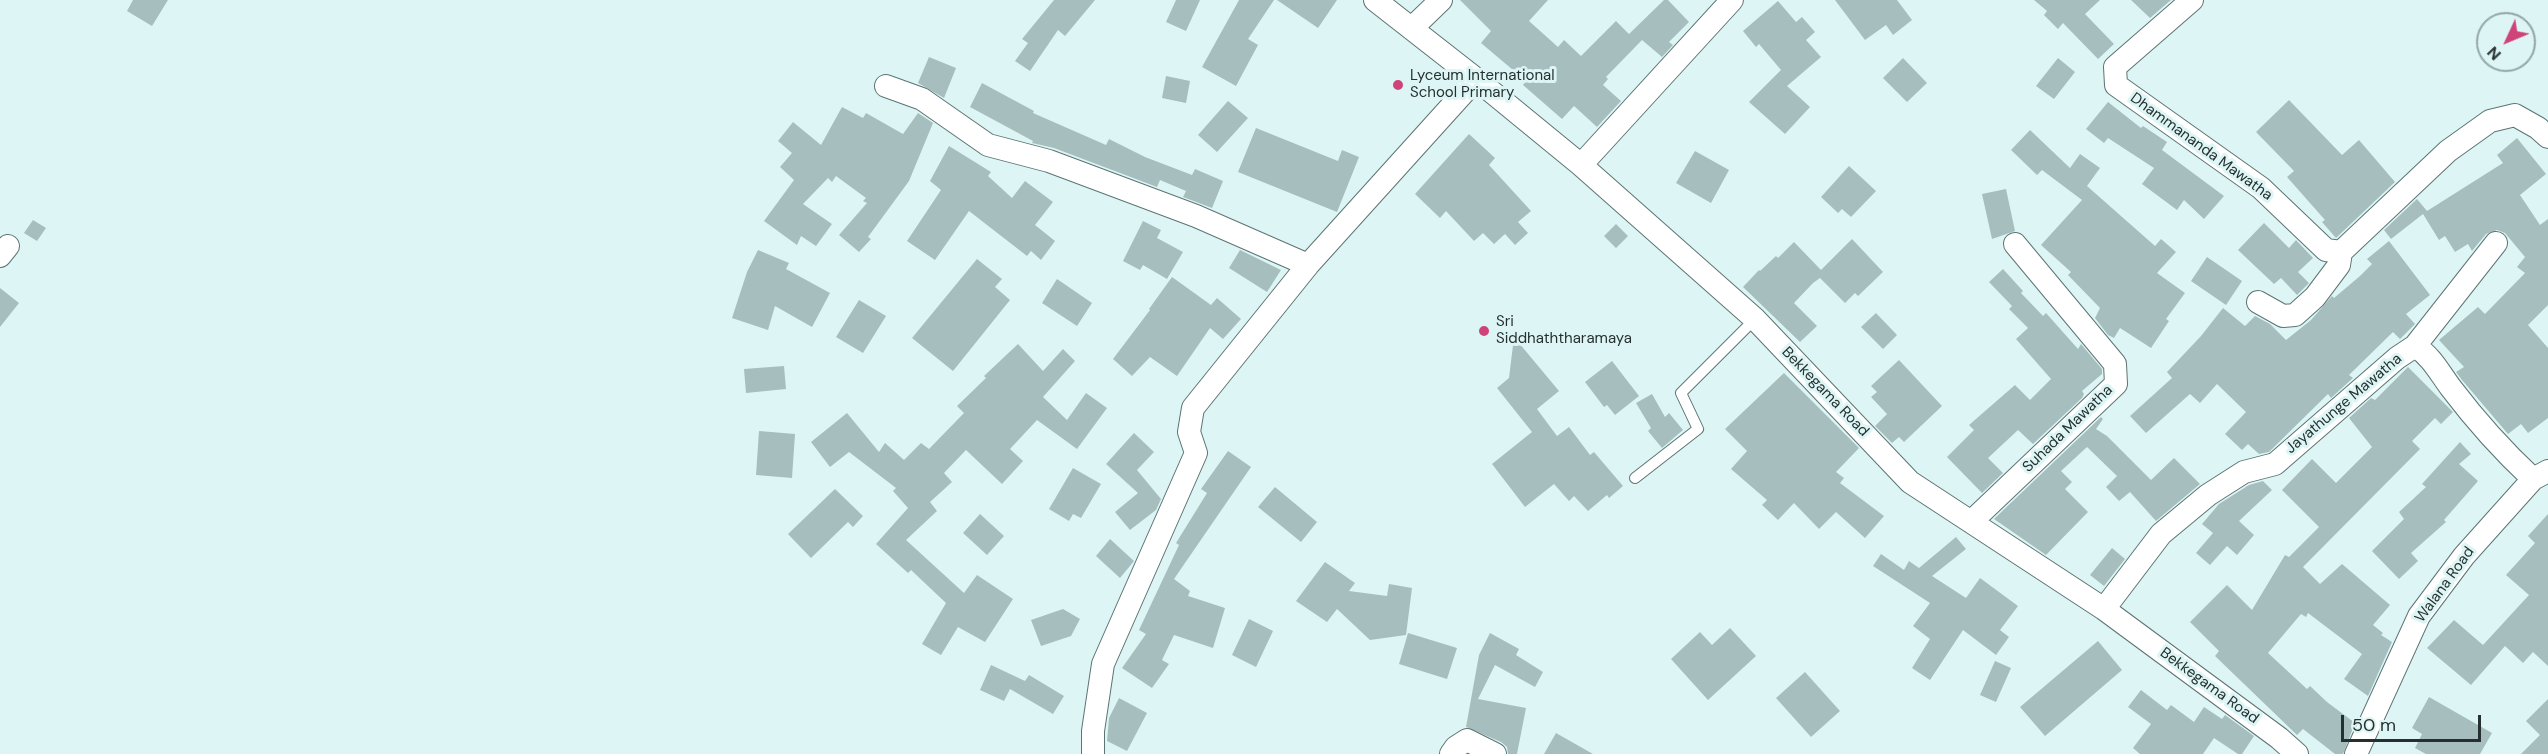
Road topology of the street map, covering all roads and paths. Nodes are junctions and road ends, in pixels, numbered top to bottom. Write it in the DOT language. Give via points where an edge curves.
graph roads {
  1 [pos="1375,0"];
  2 [pos="1441,0"];
  3 [pos="1732,0"];
  4 [pos="2192,0"];
  5 [pos="1413,28"];
  6 [pos="1476,79"];
  7 [pos="886,86"];
  8 [pos="2548,138"];
  9 [pos="1581,165"];
  10 [pos="2496,243"];
  11 [pos="2015,244"];
  12 [pos="2341,252"];
  13 [pos="1308,265"];
  14 [pos="2258,302"];
  15 [pos="1755,319"];
  16 [pos="2415,346"];
  17 [pos="2540,475"];
  18 [pos="1635,478"];
  19 [pos="1971,522"];
  20 [pos="2104,609"];
  21 [pos="1093,754"];
  22 [pos="1451,754"];
  23 [pos="1495,754"];
  24 [pos="2297,754"];
  25 [pos="2356,754"];
  1 -- 5 [label="street, Bekkegama Road"];
  2 -- 5 [label="street"];
  3 -- 9 [label="street"];
  4 -- 12 [label="street, Dhammananda Mawatha" via="2115,67 2116,84 2261,188 2326,250"];
  5 -- 6 [label="street, Bekkegama Road"];
  6 -- 9 [label="street, Bekkegama Road"];
  6 -- 13 [label="street"];
  7 -- 13 [label="street" via="922,99 988,146 1048,161 1122,188"];
  8 -- 12 [label="street" via="2515,115 2490,121 2448,151"];
  9 -- 15 [label="street, Bekkegama Road"];
  10 -- 16 [label="street, Jayathunge Mawatha"];
  11 -- 19 [label="street, Suhada Mawatha" via="2115,364 2116,384"];
  12 -- 14 [label="street" via="2339,265 2315,297 2295,315 2283,316"];
  13 -- 21 [label="street" via="1193,408 1189,432 1196,453 1103,664"];
  15 -- 18 [label="lane" via="1681,393 1698,429"];
  15 -- 19 [label="street, Bekkegama Road" via="1910,482"];
  16 -- 17 [label="street, Jayathunge Mawatha" via="2428,355 2505,453"];
  16 -- 20 [label="street, Jayathunge Mawatha" via="2275,464 2244,472 2161,534"];
  17 -- 25 [label="street, Walana Road" via="2464,556 2419,616"];
  19 -- 20 [label="street, Bekkegama Road"];
  20 -- 24 [label="street, Bekkegama Road"];
  22 -- 23 [label="street" via="1467,740"];
}
